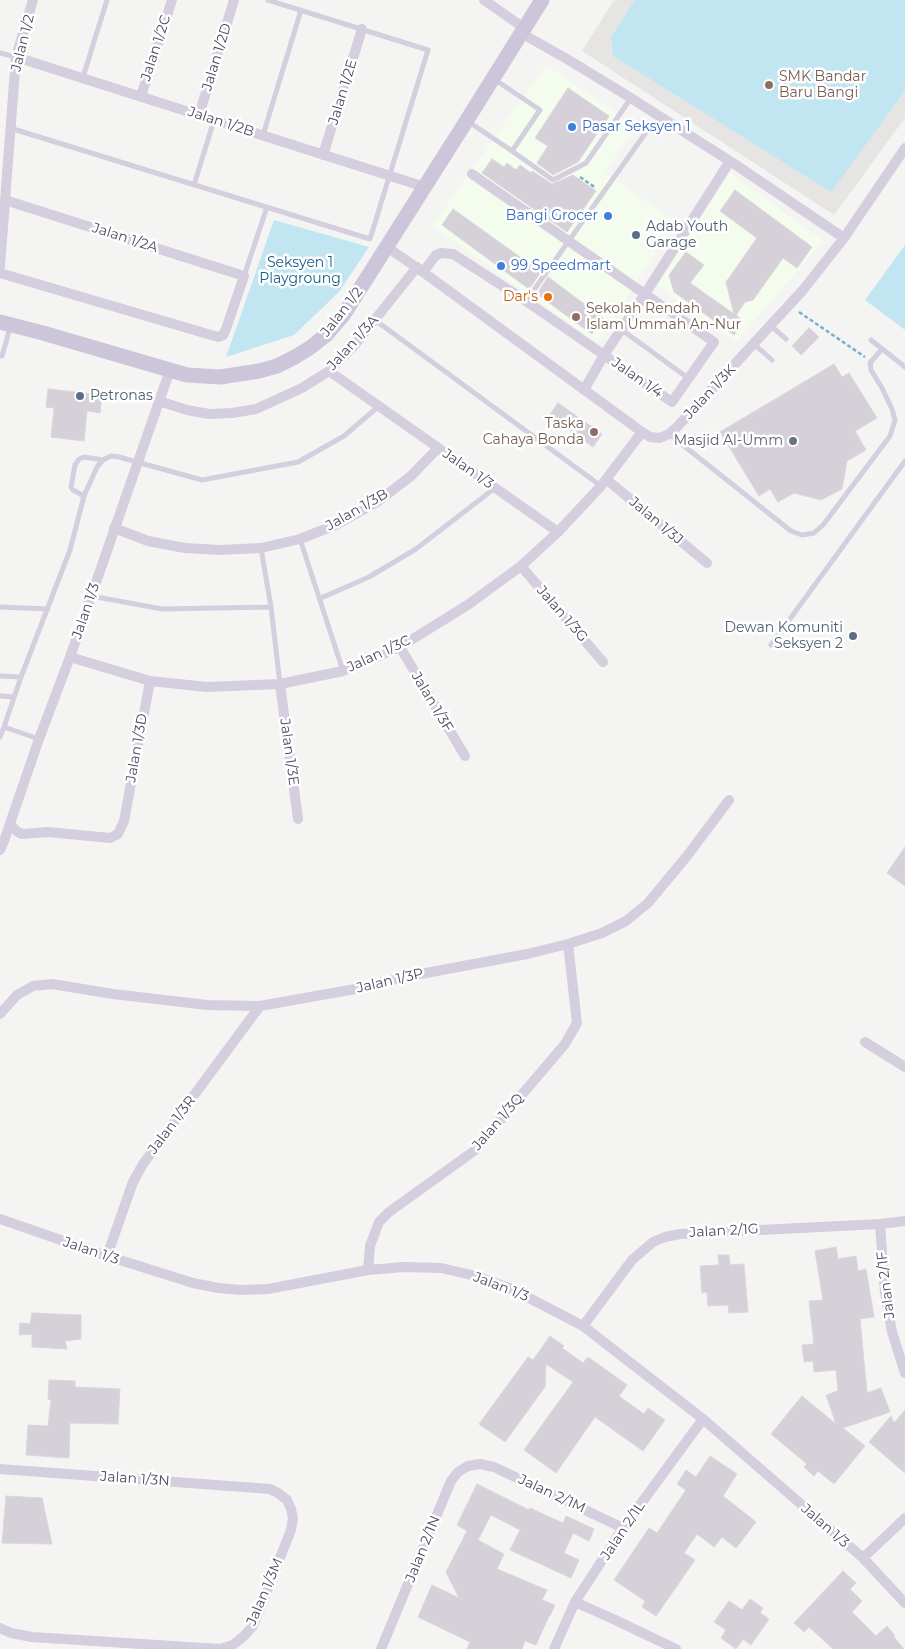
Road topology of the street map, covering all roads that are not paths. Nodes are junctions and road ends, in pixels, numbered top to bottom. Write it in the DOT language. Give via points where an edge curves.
graph roads {
  1 [pos="34,0"];
  2 [pos="107,0"];
  3 [pos="172,0"];
  4 [pos="234,0"];
  5 [pos="268,0"];
  6 [pos="484,0"];
  7 [pos="542,0"];
  8 [pos="301,10"];
  9 [pos="362,29"];
  10 [pos="522,31"];
  11 [pos="0,53"];
  12 [pos="16,57"];
  13 [pos="83,77"];
  14 [pos="493,79"];
  15 [pos="141,96"];
  16 [pos="632,98"];
  17 [pos="199,115"];
  18 [pos="214,120"];
  19 [pos="467,120"];
  20 [pos="10,128"];
  21 [pos="647,131"];
  22 [pos="263,135"];
  23 [pos="905,148"];
  24 [pos="512,151"];
  25 [pos="323,155"];
  26 [pos="730,162"];
  27 [pos="472,174"];
  28 [pos="389,176"];
  29 [pos="194,185"];
  30 [pos="425,187"];
  31 [pos="5,200"];
  32 [pos="266,207"];
  33 [pos="844,238"];
  34 [pos="569,241"];
  35 [pos="387,247"];
  36 [pos="0,266"];
  37 [pos="420,269"];
  38 [pos="0,272"];
  39 [pos="244,276"];
  40 [pos="645,294"];
  41 [pos="526,300"];
  42 [pos="375,320"];
  43 [pos="5,323"];
  44 [pos="771,326"];
  45 [pos="622,330"];
  46 [pos="786,339"];
  47 [pos="871,340"];
  48 [pos="754,344"];
  49 [pos="882,349"];
  50 [pos="604,355"];
  51 [pos="0,356"];
  52 [pos="772,360"];
  53 [pos="905,368"];
  54 [pos="170,370"];
  55 [pos="329,371"];
  56 [pos="688,378"];
  57 [pos="584,390"];
  58 [pos="159,401"];
  59 [pos="379,406"];
  60 [pos="642,432"];
  61 [pos="669,434"];
  62 [pos="438,448"];
  63 [pos="103,460"];
  64 [pos="137,461"];
  65 [pos="905,462"];
  66 [pos="603,482"];
  67 [pos="495,488"];
  68 [pos="84,496"];
  69 [pos="114,528"];
  70 [pos="558,532"];
  71 [pos="300,539"];
  72 [pos="261,548"];
  73 [pos="707,564"];
  74 [pos="522,566"];
  75 [pos="91,596"];
  76 [pos="321,598"];
  77 [pos="0,607"];
  78 [pos="271,607"];
  79 [pos="48,609"];
  80 [pos="771,645"];
  81 [pos="400,648"];
  82 [pos="70,657"];
  83 [pos="604,662"];
  84 [pos="343,671"];
  85 [pos="0,676"];
  86 [pos="21,677"];
  87 [pos="150,681"];
  88 [pos="280,684"];
  89 [pos="0,696"];
  90 [pos="14,697"];
  91 [pos="4,727"];
  92 [pos="0,737"];
  93 [pos="39,739"];
  94 [pos="465,756"];
  95 [pos="729,800"];
  96 [pos="298,819"];
  97 [pos="10,825"];
  98 [pos="0,850"];
  99 [pos="568,944"];
  100 [pos="260,1006"];
  101 [pos="0,1014"];
  102 [pos="866,1042"];
  103 [pos="905,1067"];
  104 [pos="0,1219"];
  105 [pos="905,1221"];
  106 [pos="880,1224"];
  107 [pos="106,1256"];
  108 [pos="368,1270"];
  109 [pos="583,1326"];
  110 [pos="905,1373"];
  111 [pos="703,1419"];
  112 [pos="480,1464"];
  113 [pos="0,1469"];
  114 [pos="270,1490"];
  115 [pos="905,1518"];
  116 [pos="623,1528"];
  117 [pos="863,1558"];
  118 [pos="575,1602"];
  119 [pos="905,1603"];
  120 [pos="0,1628"];
  121 [pos="382,1649"];
  122 [pos="554,1649"];
  123 [pos="676,1649"];
  1 -- 12 [label="street, Jalan 1/2"];
  2 -- 13 [label="lane"];
  3 -- 15 [label="street, Jalan 1/2C"];
  4 -- 17 [label="street, Jalan 1/2D"];
  5 -- 8 [label="lane"];
  6 -- 10 [label="street"];
  7 -- 10 [label="street, Jalan 1/2"];
  8 -- 9 [label="lane"];
  8 -- 22 [label="lane"];
  9 -- 25 [label="street, Jalan 1/2E"];
  9 -- 28 [label="lane" via="428,50"];
  10 -- 14 [label="street, Jalan 1/2"];
  10 -- 16 [label="street"];
  11 -- 12 [label="lane"];
  12 -- 13 [label="street, Jalan 1/2B"];
  12 -- 20 [label="street, Jalan 1/2"];
  13 -- 15 [label="street, Jalan 1/2B"];
  14 -- 19 [label="street, Jalan 1/2"];
  14 -- 24 [label="lane" via="540,110"];
  15 -- 17 [label="street, Jalan 1/2B"];
  16 -- 24 [label="lane" via="586,164 553,180"];
  16 -- 26 [label="street"];
  17 -- 18 [label="street, Jalan 1/2B"];
  18 -- 22 [label="street, Jalan 1/2B"];
  18 -- 29 [label="lane"];
  19 -- 24 [label="lane"];
  19 -- 30 [label="street, Jalan 1/2"];
  20 -- 29 [label="lane"];
  20 -- 31 [label="street, Jalan 1/2"];
  21 -- 34 [label="lane"];
  22 -- 25 [label="street, Jalan 1/2B"];
  23 -- 33 [label="street, Jalan 1/3K"];
  25 -- 28 [label="street, Jalan 1/2B"];
  26 -- 33 [label="street"];
  26 -- 40 [label="street"];
  27 -- 34 [label="street, Jalan 1/4"];
  28 -- 30 [label="street, Jalan 1/2B"];
  28 -- 32 [label="lane" via="370,239"];
  29 -- 32 [label="lane"];
  30 -- 35 [label="street, Jalan 1/2"];
  31 -- 36 [label="street, Jalan 1/2"];
  31 -- 39 [label="street, Jalan 1/2A"];
  32 -- 39 [label="lane"];
  33 -- 44 [label="street, Jalan 1/3K"];
  34 -- 40 [label="street, Jalan 1/4"];
  34 -- 41 [label="lane"];
  35 -- 37 [label="street"];
  35 -- 54 [label="street, Jalan 1/2" via="344,314 326,335 295,357 259,371 220,377 187,375"];
  37 -- 41 [label="street, Jalan 1/4" via="436,255 453,254"];
  37 -- 42 [label="street, Jalan 1/3A"];
  37 -- 57 [label="street"];
  38 -- 39 [label="street" via="218,337 226,329"];
  40 -- 45 [label="street"];
  40 -- 56 [label="street, Jalan 1/4" via="714,342"];
  41 -- 50 [label="street, Jalan 1/4"];
  42 -- 55 [label="street, Jalan 1/3A"];
  42 -- 66 [label="lane"];
  43 -- 51 [label="lane"];
  43 -- 54 [label="street, Jalan 1/2"];
  44 -- 46 [label="lane"];
  44 -- 48 [label="street, Jalan 1/3K"];
  45 -- 50 [label="street"];
  45 -- 56 [label="lane"];
  47 -- 49 [label="lane"];
  48 -- 52 [label="lane"];
  48 -- 61 [label="street, Jalan 1/3K"];
  49 -- 53 [label="lane"];
  49 -- 61 [label="lane" via="870,363 892,409 895,420 890,436 814,533 802,535 791,530"];
  50 -- 56 [label="street, Jalan 1/4" via="672,402"];
  50 -- 57 [label="street"];
  54 -- 58 [label="street, Jalan 1/3"];
  55 -- 58 [label="street, Jalan 1/3A" via="302,388 256,409 209,414"];
  55 -- 59 [label="street, Jalan 1/3"];
  57 -- 60 [label="street"];
  58 -- 64 [label="street, Jalan 1/3"];
  59 -- 62 [label="street, Jalan 1/3"];
  59 -- 64 [label="lane" via="344,436 298,462 202,480"];
  60 -- 61 [label="street" via="660,438"];
  60 -- 66 [label="street, Jalan 1/3C"];
  62 -- 67 [label="street, Jalan 1/3"];
  62 -- 71 [label="street, Jalan 1/3B" via="411,476 377,502 338,524"];
  63 -- 64 [label="lane" via="119,456"];
  63 -- 68 [label="lane" via="97,466"];
  63 -- 68 [label="lane" via="84,457 75,465 70,487"];
  64 -- 69 [label="street, Jalan 1/3"];
  65 -- 80 [label="lane"];
  66 -- 70 [label="street, Jalan 1/3C"];
  66 -- 73 [label="street, Jalan 1/3J"];
  67 -- 70 [label="street, Jalan 1/3"];
  67 -- 76 [label="lane" via="416,549 369,577"];
  68 -- 79 [label="lane" via="70,550"];
  69 -- 72 [label="street, Jalan 1/3B" via="148,541 185,548"];
  69 -- 75 [label="street, Jalan 1/3"];
  70 -- 74 [label="street, Jalan 1/3C"];
  71 -- 72 [label="street, Jalan 1/3B"];
  71 -- 76 [label="lane"];
  72 -- 78 [label="lane"];
  74 -- 81 [label="street, Jalan 1/3C"];
  74 -- 83 [label="street, Jalan 1/3G"];
  75 -- 78 [label="lane" via="162,609"];
  75 -- 82 [label="street, Jalan 1/3"];
  76 -- 84 [label="lane"];
  77 -- 79 [label="lane"];
  78 -- 88 [label="lane"];
  79 -- 86 [label="lane"];
  81 -- 84 [label="street, Jalan 1/3C"];
  81 -- 94 [label="street, Jalan 1/3F"];
  82 -- 87 [label="street, Jalan 1/3C"];
  82 -- 93 [label="street, Jalan 1/3"];
  84 -- 88 [label="street, Jalan 1/3C"];
  85 -- 86 [label="lane"];
  86 -- 90 [label="lane"];
  87 -- 88 [label="street, Jalan 1/3C" via="207,688"];
  87 -- 97 [label="street, Jalan 1/3D" via="125,815 115,836 48,832 22,834"];
  88 -- 96 [label="street, Jalan 1/3E"];
  89 -- 90 [label="lane"];
  90 -- 91 [label="lane"];
  91 -- 92 [label="lane"];
  91 -- 93 [label="lane"];
  93 -- 97 [label="street, Jalan 1/3"];
  95 -- 99 [label="street, Jalan 1/3P" via="648,904 602,934"];
  97 -- 98 [label="street, Jalan 1/3"];
  99 -- 100 [label="street, Jalan 1/3P"];
  99 -- 108 [label="street, Jalan 1/3Q" via="576,1023 565,1044 474,1151 388,1212 379,1222 370,1246"];
  100 -- 101 [label="street, Jalan 1/3P" via="207,1005 52,984 33,986 17,995"];
  100 -- 107 [label="street, Jalan 1/3R" via="143,1164 133,1182"];
  102 -- 103 [label="street"];
  104 -- 107 [label="street, Jalan 1/3"];
  105 -- 106 [label="street, Jalan 2/1G"];
  106 -- 109 [label="street, Jalan 2/1G" via="665,1237 632,1260"];
  106 -- 110 [label="street, Jalan 2/1F" via="885,1292 892,1332"];
  107 -- 108 [label="street, Jalan 1/3" via="193,1283 242,1290"];
  108 -- 109 [label="street, Jalan 1/3" via="441,1268 476,1276 512,1289"];
  109 -- 111 [label="street, Jalan 1/3"];
  111 -- 116 [label="street, Jalan 2/1L"];
  111 -- 117 [label="street, Jalan 1/3"];
  112 -- 116 [label="street, Jalan 2/1M" via="494,1467"];
  112 -- 121 [label="street, Jalan 2/1N" via="468,1466 451,1481"];
  113 -- 114 [label="street, Jalan 1/3N"];
  114 -- 120 [label="street, Jalan 1/3M" via="278,1493 292,1509 291,1530 253,1626 233,1644 220,1649 32,1638"];
  115 -- 117 [label="street"];
  116 -- 118 [label="street, Jalan 2/1L"];
  117 -- 119 [label="street, Jalan 1/3"];
  118 -- 122 [label="street, Jalan 2/1L"];
  118 -- 123 [label="street"];
}
